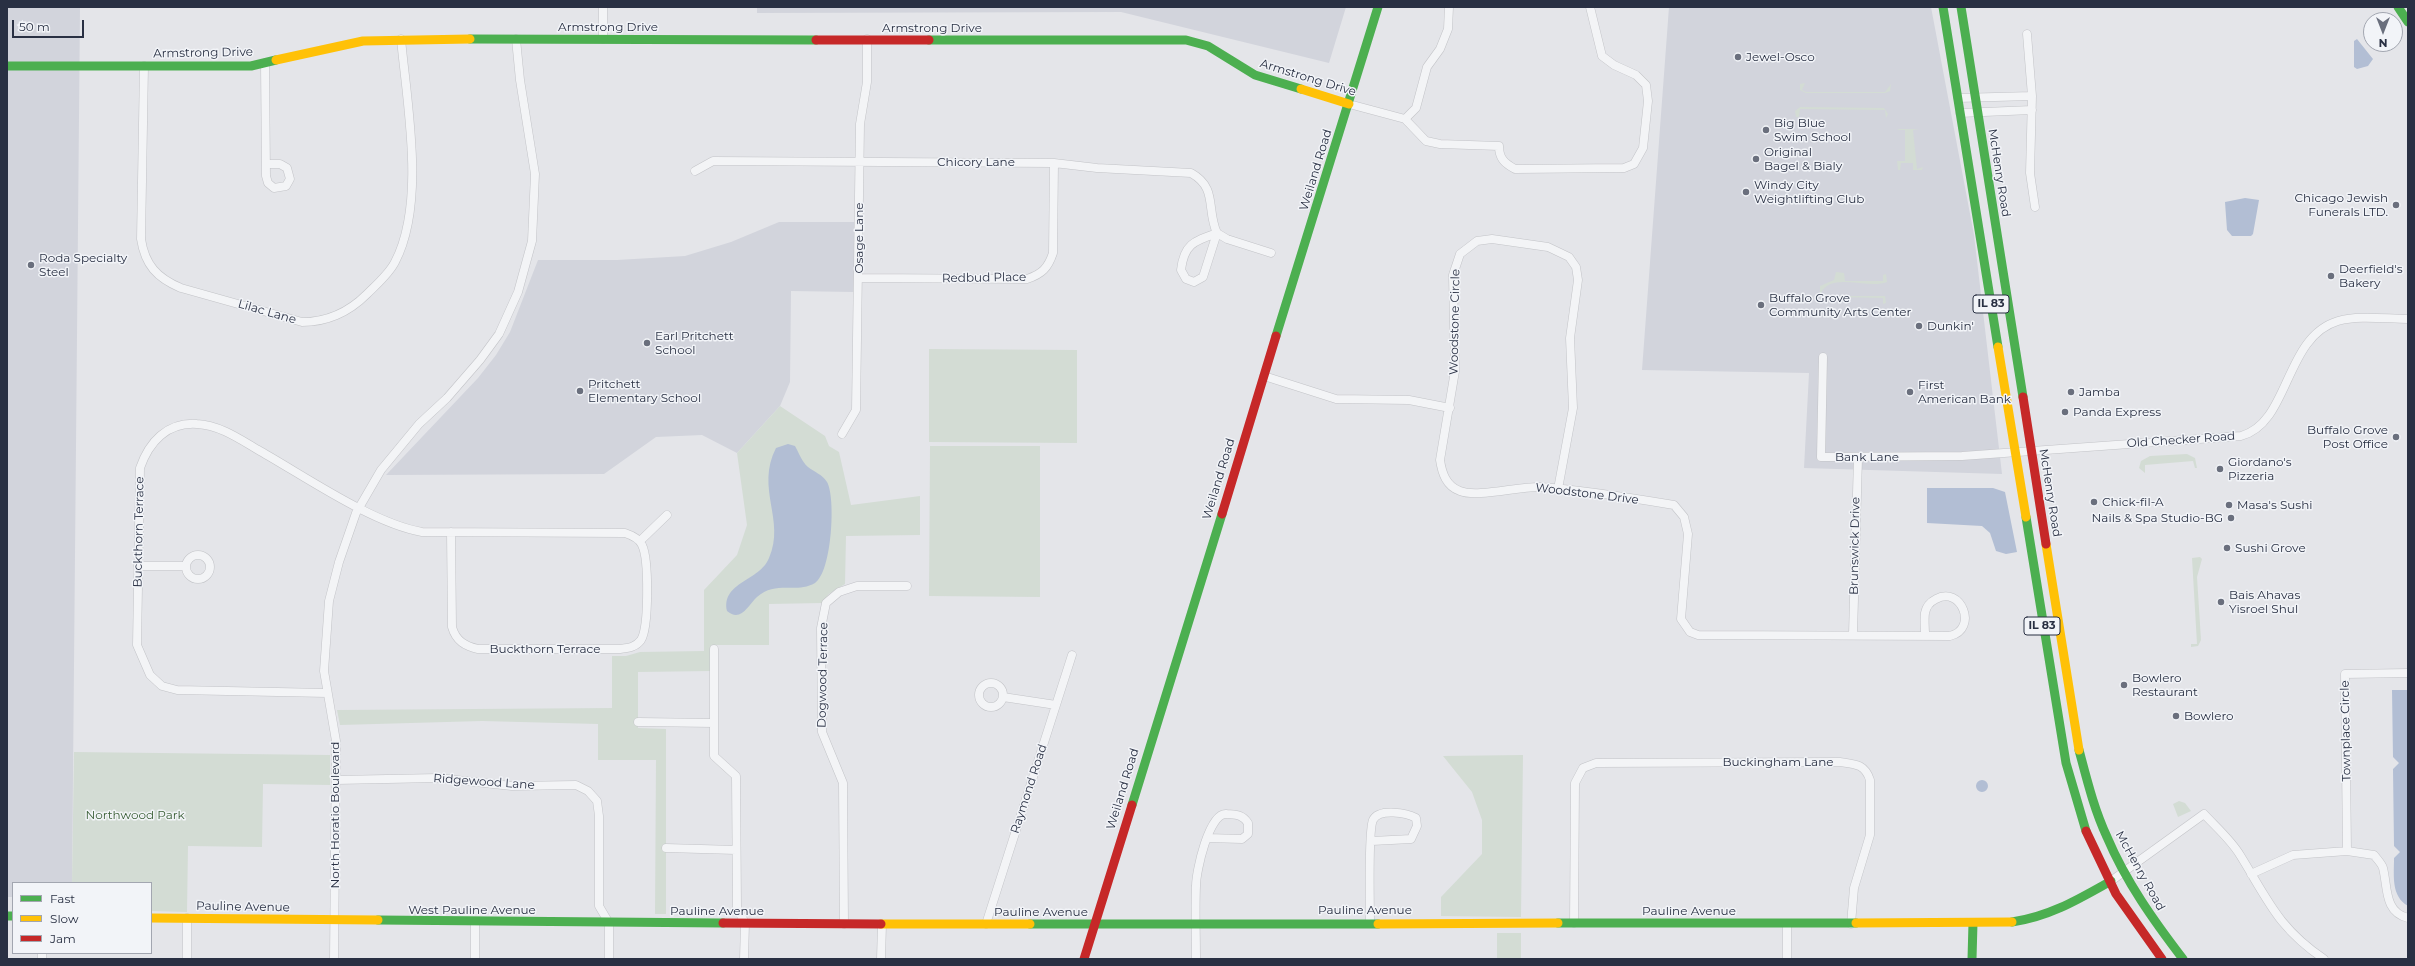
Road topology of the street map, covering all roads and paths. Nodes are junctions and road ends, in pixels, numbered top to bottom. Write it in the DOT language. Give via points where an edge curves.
graph roads {
  1 [pos="603,7"];
  2 [pos="1378,7"];
  3 [pos="1449,7"];
  4 [pos="1590,7"];
  5 [pos="1943,7"];
  6 [pos="1961,7"];
  7 [pos="2398,7"];
  8 [pos="2408,22"];
  9 [pos="2027,34"];
  10 [pos="401,39"];
  11 [pos="516,39"];
  12 [pos="603,39"];
  13 [pos="867,40"];
  14 [pos="265,63"];
  15 [pos="7,66"];
  16 [pos="144,66"];
  17 [pos="2032,96"];
  18 [pos="1976,97"];
  19 [pos="1958,98"];
  20 [pos="1349,104"];
  21 [pos="2032,110"];
  22 [pos="1960,113"];
  23 [pos="1978,114"];
  24 [pos="1405,119"];
  25 [pos="860,162"];
  26 [pos="1054,163"];
  27 [pos="266,164"];
  28 [pos="695,171"];
  29 [pos="2035,207"];
  30 [pos="1217,233"];
  31 [pos="1271,253"];
  32 [pos="859,278"];
  33 [pos="2408,319"];
  34 [pos="1823,357"];
  35 [pos="1264,376"];
  36 [pos="1450,408"];
  37 [pos="842,434"];
  38 [pos="2031,450"];
  39 [pos="2015,452"];
  40 [pos="1858,458"];
  41 [pos="1558,489"];
  42 [pos="360,507"];
  43 [pos="667,515"];
  44 [pos="451,532"];
  45 [pos="640,541"];
  46 [pos="138,566"];
  47 [pos="186,566"];
  48 [pos="907,586"];
  49 [pos="1853,634"];
  50 [pos="1925,635"];
  51 [pos="714,649"];
  52 [pos="1072,655"];
  53 [pos="2408,673"];
  54 [pos="327,693"];
  55 [pos="1003,697"];
  56 [pos="1056,705"];
  57 [pos="638,722"];
  58 [pos="714,723"];
  59 [pos="336,780"];
  60 [pos="1207,838"];
  61 [pos="1372,841"];
  62 [pos="666,848"];
  63 [pos="736,850"];
  64 [pos="2347,851"];
  65 [pos="2125,872"];
  66 [pos="2250,874"];
  67 [pos="2111,881"];
  68 [pos="152,918"];
  69 [pos="188,918"];
  70 [pos="2408,918"];
  71 [pos="334,921"];
  72 [pos="475,922"];
  73 [pos="1196,922"];
  74 [pos="1370,922"];
  75 [pos="609,923"];
  76 [pos="745,923"];
  77 [pos="1574,923"];
  78 [pos="1973,923"];
  79 [pos="844,924"];
  80 [pos="882,924"];
  81 [pos="986,924"];
  82 [pos="1095,924"];
  83 [pos="1787,924"];
  84 [pos="1851,924"];
  85 [pos="187,959"];
  86 [pos="334,959"];
  87 [pos="475,959"];
  88 [pos="609,959"];
  89 [pos="744,959"];
  90 [pos="881,959"];
  91 [pos="1084,959"];
  92 [pos="1196,959"];
  93 [pos="1787,959"];
  94 [pos="1972,959"];
  95 [pos="2162,959"];
  96 [pos="2183,959"];
  97 [pos="2324,959"];
  1 -- 12 [label="street"];
  2 -- 20 [label="street, Weiland Road"];
  3 -- 24 [label="street" via="1448,30 1440,49 1426,66 1416,108"];
  4 -- 24 [label="street" via="1602,56 1614,65 1636,75 1646,86 1648,101 1643,148 1634,164 1613,170 1515,169 1504,163 1499,155 1499,146 1440,144 1426,141"];
  5 -- 19 [label="street, IL 83"];
  6 -- 18 [label="street, McHenry Road / IL 83"];
  7 -- 8 [label="street"];
  9 -- 17 [label="street"];
  10 -- 11 [label="street, Armstrong Drive"];
  10 -- 14 [label="street, Armstrong Drive" via="359,40"];
  10 -- 16 [label="street, Lilac Lane" via="412,192 404,237 394,263 360,300 328,320 312,322 302,322 181,288 166,281 149,265 143,254 141,239"];
  11 -- 12 [label="street, Armstrong Drive"];
  11 -- 42 [label="street, North Horatio Boulevard" via="536,180 532,241 518,292 499,334 448,398 419,424 381,470"];
  12 -- 13 [label="street, Armstrong Drive"];
  13 -- 20 [label="street, Armstrong Drive" via="1186,40 1208,46 1255,75"];
  13 -- 25 [label="street, Osage Lane" via="867,82 860,124"];
  14 -- 16 [label="street, Armstrong Drive" via="251,66"];
  14 -- 27 [label="street"];
  15 -- 16 [label="street, Armstrong Drive"];
  17 -- 18 [label="street"];
  17 -- 21 [label="street"];
  18 -- 19 [label="street"];
  18 -- 23 [label="street, McHenry Road / IL 83"];
  19 -- 22 [label="street, IL 83"];
  20 -- 24 [label="street, Armstrong Drive"];
  20 -- 35 [label="street, Weiland Road"];
  21 -- 23 [label="street"];
  21 -- 29 [label="street" via="2030,174"];
  22 -- 23 [label="street"];
  22 -- 39 [label="street, IL 83"];
  23 -- 38 [label="street, McHenry Road / IL 83"];
  25 -- 26 [label="street, Chicory Lane"];
  25 -- 28 [label="street, Chicory Lane" via="713,161"];
  25 -- 32 [label="street, Osage Lane"];
  26 -- 30 [label="street, Chicory Lane" via="1191,173 1199,177 1210,194 1211,213"];
  26 -- 32 [label="street, Redbud Place" via="1053,253 1049,265 1039,275 1027,279"];
  30 -- 30 [label="street" via="1188,246 1181,270 1186,279 1194,282 1203,277"];
  30 -- 31 [label="street" via="1227,239"];
  32 -- 37 [label="street, Osage Lane" via="855,350 856,410"];
  33 -- 38 [label="street, Old Checker Road" via="2354,319 2338,321 2328,326 2316,335 2304,350 2289,374 2271,413 2251,434"];
  34 -- 40 [label="street, Bank Lane" via="1821,457"];
  35 -- 36 [label="street" via="1336,399 1409,400"];
  35 -- 82 [label="street, Weiland Road"];
  36 -- 41 [label="street, Woodstone Drive" via="1440,460 1442,472 1454,488 1462,492 1475,493 1518,488"];
  36 -- 41 [label="street, Woodstone Circle" via="1455,371 1453,275 1460,254 1477,241 1492,240 1548,247 1569,257 1576,268 1578,280 1570,338 1574,394"];
  38 -- 39 [label="street, Old Checker Road"];
  38 -- 65 [label="street, McHenry Road / IL 83" via="2078,747 2100,819"];
  39 -- 40 [label="street, Bank Lane"];
  39 -- 67 [label="street, IL 83" via="2066,763 2084,823"];
  40 -- 49 [label="street, Brunswick Drive"];
  41 -- 49 [label="street, Woodstone Drive" via="1674,505 1684,518 1688,534 1681,619 1690,632 1698,635"];
  42 -- 44 [label="street, Buckthorn Terrace" via="406,529"];
  42 -- 46 [label="street, Buckthorn Terrace" via="218,428 196,423 181,425 166,430 155,440 140,468"];
  42 -- 54 [label="street, North Horatio Boulevard" via="338,562 329,601 324,671"];
  43 -- 45 [label="street"];
  44 -- 45 [label="street, Buckthorn Terrace" via="625,533"];
  44 -- 45 [label="street, Buckthorn Terrace" via="454,636 460,642 478,649 633,647 641,640 646,628 646,556"];
  46 -- 47 [label="street"];
  46 -- 54 [label="street, Buckthorn Terrace" via="137,645 150,676 162,686 177,690"];
  48 -- 79 [label="street, Dogwood Terrace" via="857,586 839,592 826,603 821,628 822,732 843,782"];
  49 -- 50 [label="street"];
  50 -- 50 [label="street" via="1955,634 1966,618 1962,606 1951,597 1932,601 1925,613"];
  51 -- 58 [label="street"];
  52 -- 56 [label="street, Raymond Road"];
  53 -- 64 [label="street, Townplace Circle" via="2345,674"];
  54 -- 59 [label="street, North Horatio Boulevard" via="336,741"];
  55 -- 56 [label="street"];
  56 -- 81 [label="street, Raymond Road"];
  57 -- 58 [label="street"];
  58 -- 63 [label="street" via="714,756 736,776"];
  59 -- 71 [label="street, North Horatio Boulevard"];
  59 -- 75 [label="street, Ridgewood Lane" via="438,778 512,786 576,785 588,791 597,802 599,816 599,906"];
  60 -- 60 [label="street" via="1242,839 1248,834 1248,823 1238,815 1223,814 1214,820"];
  60 -- 73 [label="street" via="1196,884"];
  61 -- 61 [label="street" via="1411,839 1417,826 1416,818 1410,814 1384,813 1376,816 1373,821"];
  61 -- 74 [label="street"];
  62 -- 63 [label="street"];
  63 -- 76 [label="street" via="737,908"];
  64 -- 66 [label="street" via="2293,855"];
  64 -- 70 [label="street" via="2374,855 2383,867 2389,902 2395,912"];
  65 -- 66 [label="street" via="2204,814 2240,854"];
  65 -- 67 [label="street"];
  65 -- 96 [label="street, McHenry Road / IL 83" via="2147,912"];
  66 -- 97 [label="street" via="2270,908 2287,928 2303,945"];
  67 -- 78 [label="street, Pauline Avenue" via="2041,918 2007,923"];
  67 -- 95 [label="street, IL 83" via="2147,940"];
  68 -- 69 [label="street, Pauline Avenue"];
  69 -- 71 [label="street, Pauline Avenue"];
  69 -- 85 [label="street"];
  71 -- 72 [label="street, West Pauline Avenue"];
  71 -- 86 [label="street, North Horatio Boulevard"];
  72 -- 75 [label="street, West Pauline Avenue"];
  72 -- 87 [label="street"];
  73 -- 74 [label="street, Pauline Avenue"];
  73 -- 82 [label="street, Pauline Avenue"];
  73 -- 92 [label="street"];
  74 -- 77 [label="street, Pauline Avenue"];
  75 -- 76 [label="street, Pauline Avenue"];
  75 -- 88 [label="street"];
  76 -- 79 [label="street, Pauline Avenue"];
  76 -- 89 [label="street"];
  77 -- 83 [label="street, Pauline Avenue"];
  77 -- 84 [label="street, Buckingham Lane" via="1574,783 1583,768 1596,763 1840,762 1858,764 1867,771 1870,780 1870,835 1854,888"];
  78 -- 84 [label="street, Pauline Avenue"];
  78 -- 94 [label="street"];
  79 -- 80 [label="street, Pauline Avenue"];
  80 -- 81 [label="street, Pauline Avenue"];
  80 -- 90 [label="street"];
  81 -- 82 [label="street, Pauline Avenue"];
  82 -- 91 [label="street, Weiland Road"];
  83 -- 84 [label="street, Pauline Avenue"];
  83 -- 93 [label="street"];
}
